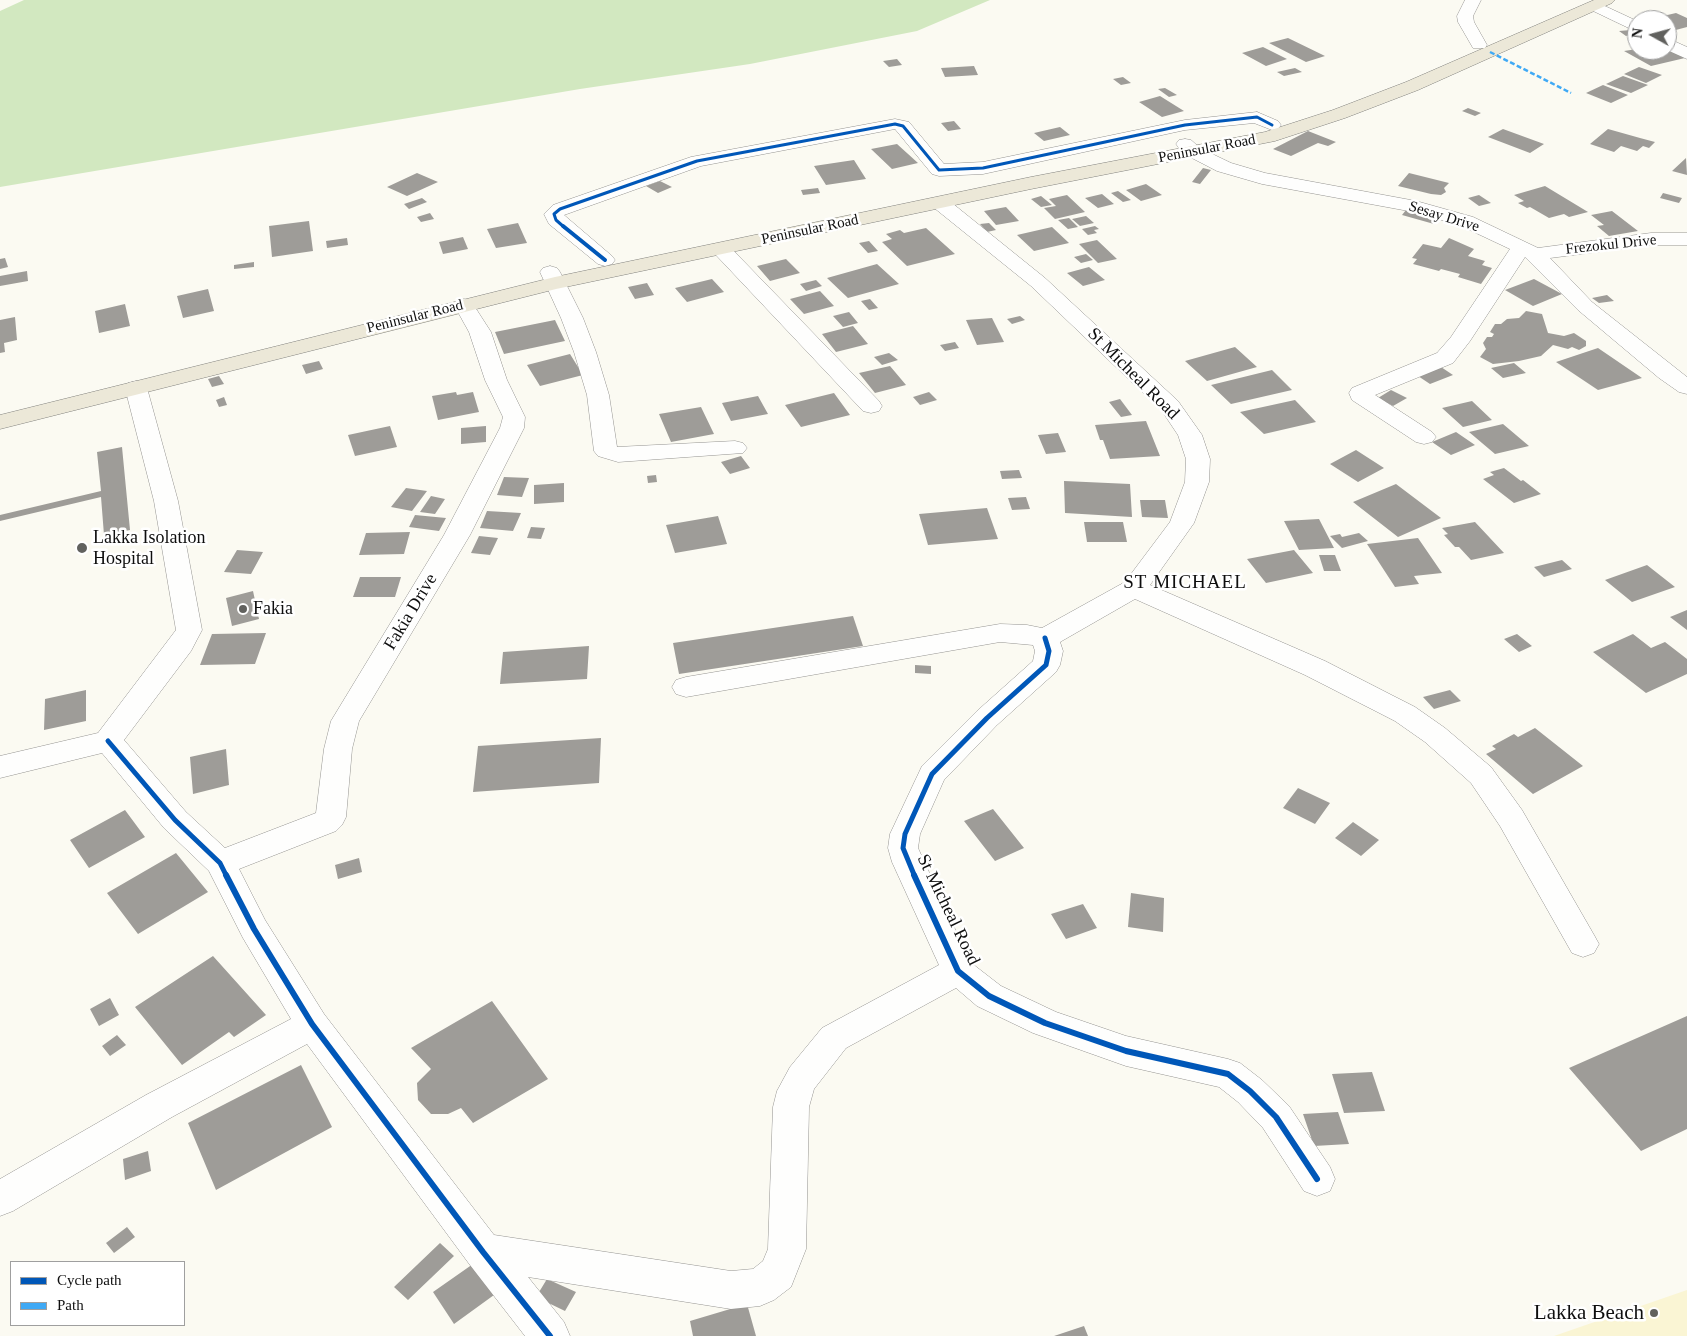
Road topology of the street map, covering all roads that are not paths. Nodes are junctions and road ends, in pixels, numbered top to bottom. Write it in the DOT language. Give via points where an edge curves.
graph roads {
  1 [pos="1473,0"];
  2 [pos="1594,2"];
  3 [pos="1627,22"];
  4 [pos="1479,45"];
  5 [pos="1272,124"];
  6 [pos="1189,148"];
  7 [pos="940,203"];
  8 [pos="1687,239"];
  9 [pos="721,249"];
  10 [pos="1528,251"];
  11 [pos="605,260"];
  12 [pos="552,277"];
  13 [pos="464,305"];
  14 [pos="1687,387"];
  15 [pos="136,388"];
  16 [pos="871,406"];
  17 [pos="0,409"];
  18 [pos="0,422"];
  19 [pos="1424,437"];
  20 [pos="735,448"];
  21 [pos="1134,588"];
  22 [pos="1045,638"];
  23 [pos="686,687"];
  24 [pos="108,741"];
  25 [pos="0,767"];
  26 [pos="220,863"];
  27 [pos="1582,944"];
  28 [pos="958,971"];
  29 [pos="312,1024"];
  30 [pos="1317,1179"];
  31 [pos="0,1199"];
  32 [pos="483,1252"];
  33 [pos="550,1336"];
  1 -- 4 [label="street" via="1465,16"];
  2 -- 3 [label="street"];
  2 -- 4 [label="main road, Peninsular Road"];
  2 -- 6 [label="main road, Peninsular Road" via="1412,86 1338,114 1269,137"];
  4 -- 5 [label="main road, Peninsular Road" via="1324,109"];
  5 -- 6 [label="main road, Peninsular Road"];
  5 -- 11 [label="street" via="1257,117 1185,125 983,168 939,170 903,126 895,124 697,161 554,214 556,220"];
  6 -- 7 [label="main road, Peninsular Road"];
  6 -- 10 [label="street, Sesay Drive" via="1224,167 1262,178 1416,207 1466,221"];
  6 -- 11 [label="main road, Peninsular Road"];
  7 -- 9 [label="main road, Peninsular Road"];
  7 -- 21 [label="street, St Micheal Road" via="1038,282 1170,406 1190,435 1198,458 1197,482 1182,523"];
  8 -- 10 [label="street, Frezokul Drive" via="1651,239"];
  9 -- 12 [label="main road, Peninsular Road"];
  9 -- 16 [label="street"];
  10 -- 14 [label="street, Sesay Drive" via="1585,306"];
  10 -- 19 [label="street" via="1445,358 1360,393"];
  11 -- 12 [label="main road, Peninsular Road"];
  12 -- 13 [label="main road, Peninsular Road"];
  12 -- 17 [label="main road, Peninsular Road"];
  12 -- 20 [label="street" via="572,318 598,395 606,451 618,455"];
  13 -- 15 [label="main road, Peninsular Road"];
  13 -- 26 [label="street, Fakia Drive" via="480,332 496,380 514,417 512,428 457,535 345,721 338,749 331,817 325,823"];
  15 -- 18 [label="main road, Peninsular Road"];
  15 -- 24 [label="street" via="166,501 189,630"];
  21 -- 22 [label="street, St Micheal Road"];
  21 -- 27 [label="street" via="1315,668 1405,714 1435,735 1481,775 1511,818"];
  22 -- 23 [label="street" via="1000,633"];
  22 -- 28 [label="street, St Micheal Road" via="1049,651 1046,665 932,774 905,834 903,848 908,862"];
  24 -- 25 [label="street"];
  24 -- 26 [label="street" via="175,820"];
  26 -- 29 [label="street" via="254,928"];
  28 -- 30 [label="street, St Micheal Road" via="989,996 1045,1023 1126,1051 1228,1074 1276,1117"];
  28 -- 32 [label="street" via="834,1038 802,1078 791,1107 787,1249 777,1274 760,1287 731,1290"];
  29 -- 31 [label="street" via="159,1106"];
  29 -- 32 [label="street"];
  32 -- 33 [label="street"];
}
